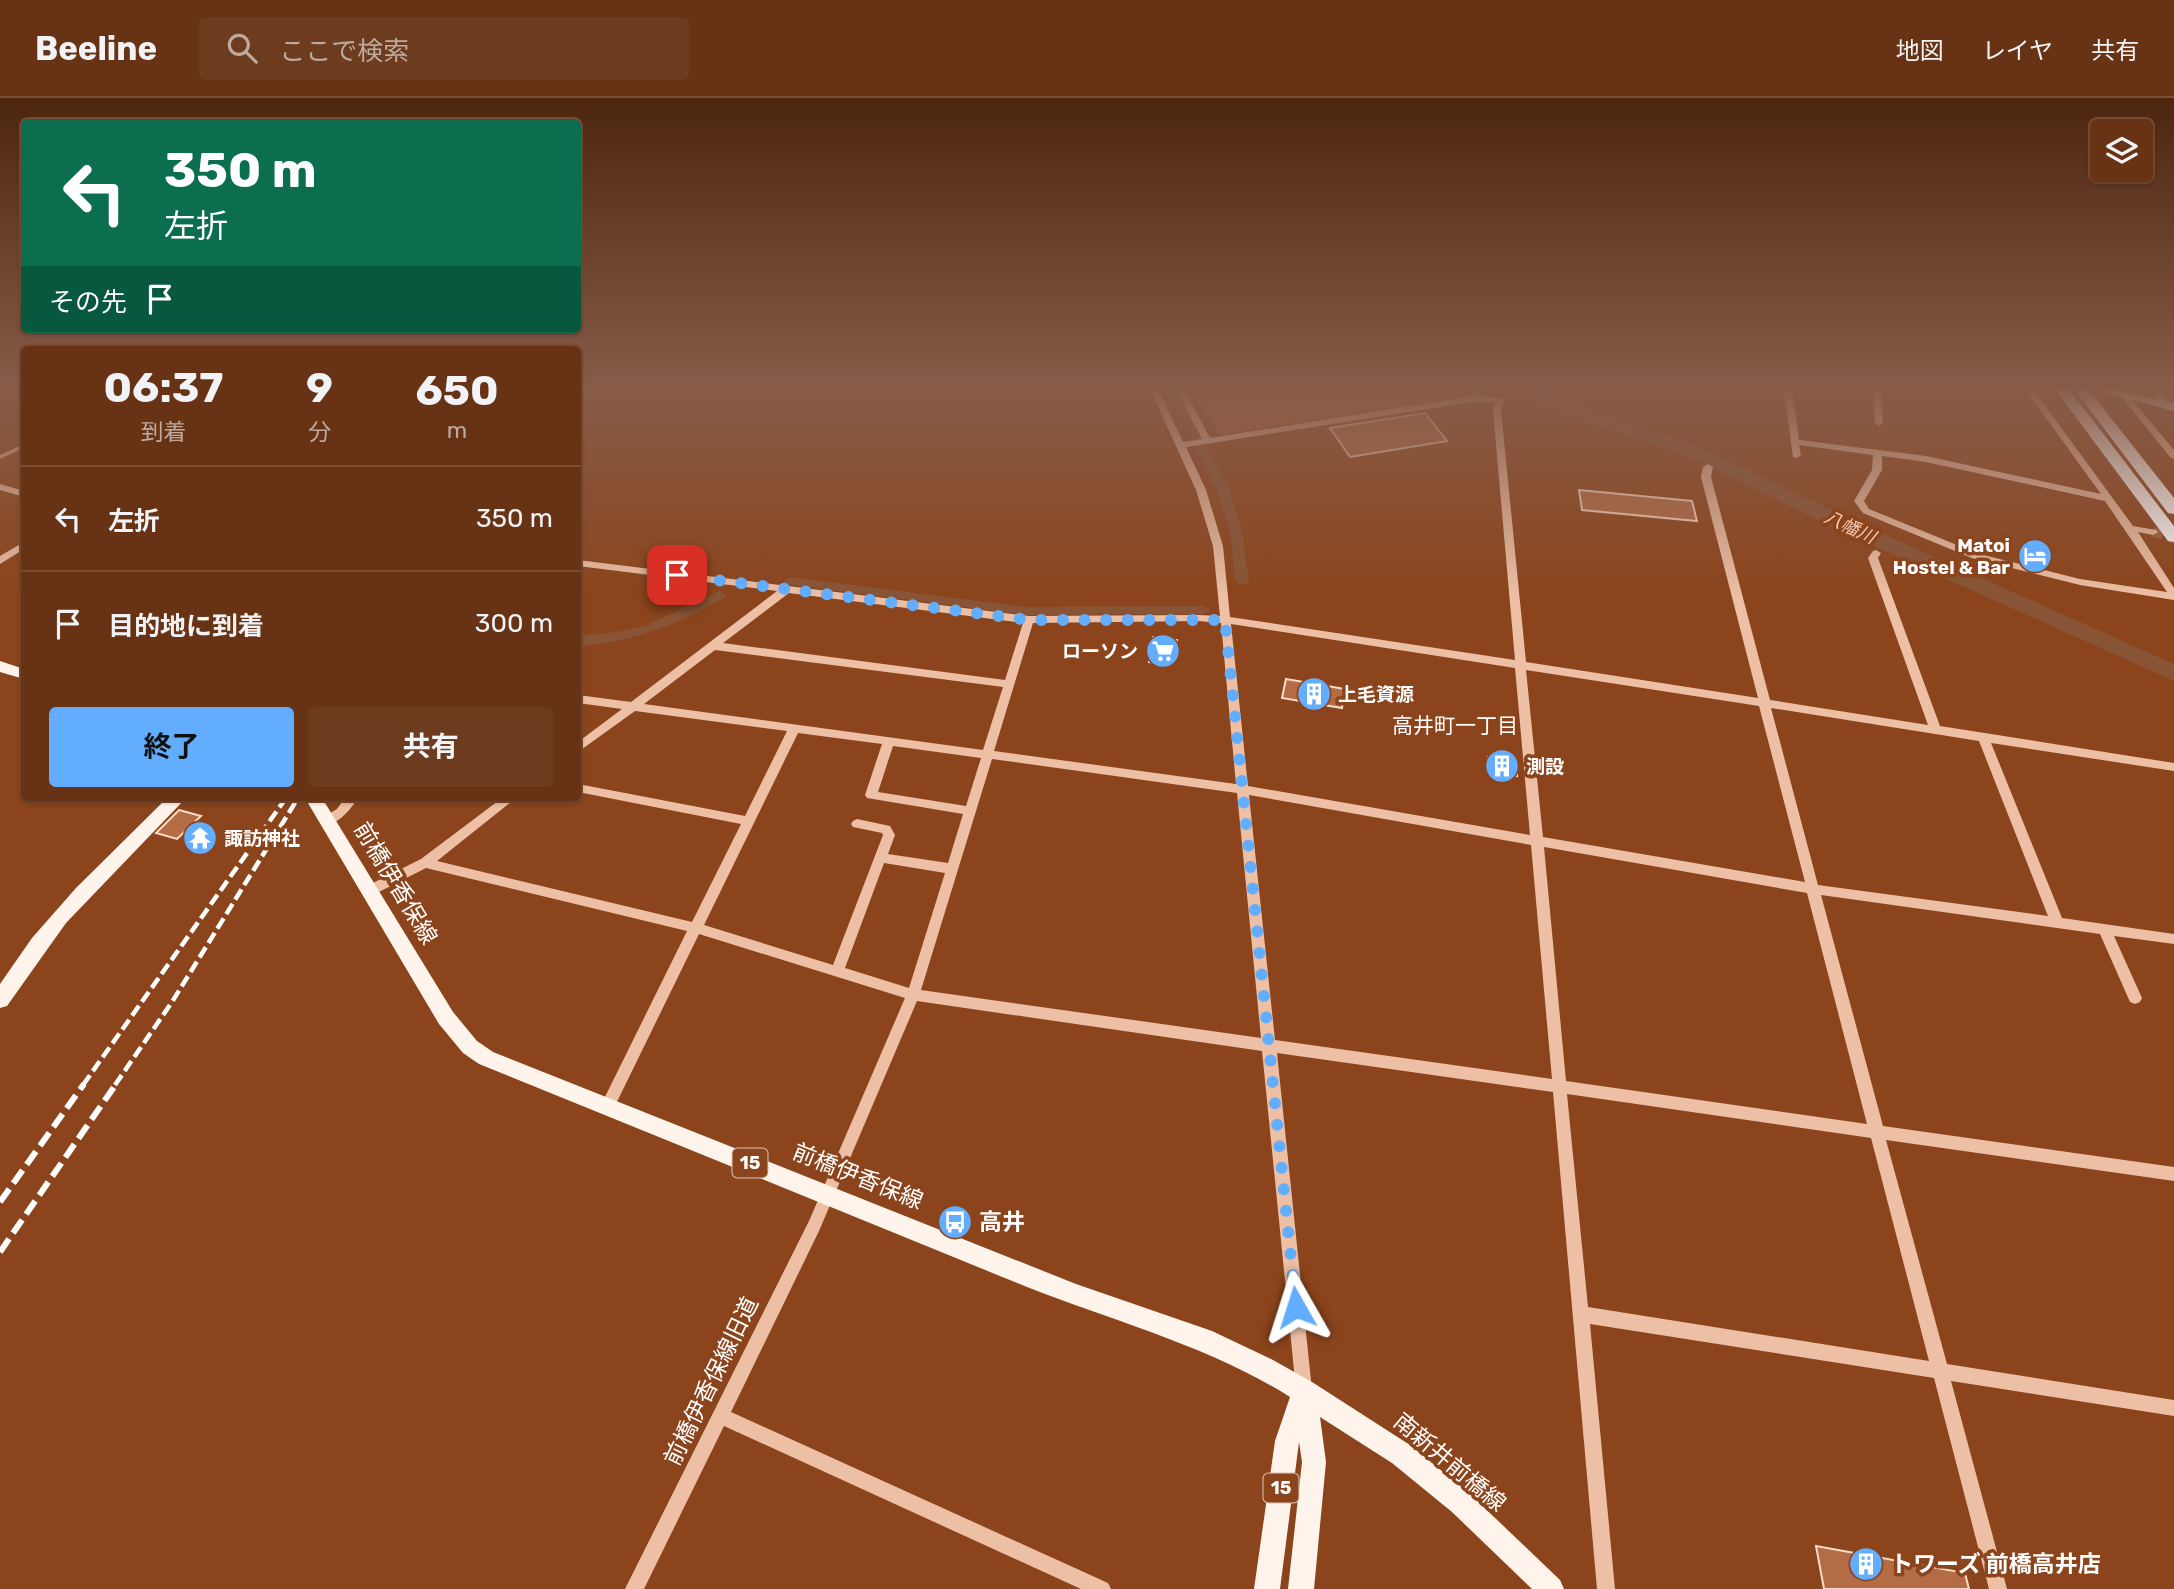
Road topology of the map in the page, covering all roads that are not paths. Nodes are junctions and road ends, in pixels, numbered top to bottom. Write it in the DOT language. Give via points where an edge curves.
graph roads {
  1 [pos="1187,459"];
  2 [pos="1501,459"];
  3 [pos="1878,459"];
  4 [pos="1916,459"];
  5 [pos="2080,459"];
  6 [pos="2115,459"];
  7 [pos="2137,459"];
  8 [pos="1708,467"];
  9 [pos="0,487"];
  10 [pos="21,493"];
  11 [pos="2110,499"];
  12 [pos="2174,509"];
  13 [pos="2130,528"];
  14 [pos="2153,532"];
  15 [pos="2174,537"];
  16 [pos="21,547"];
  17 [pos="1876,553"];
  18 [pos="0,561"];
  19 [pos="581,562"];
  20 [pos="787,589"];
  21 [pos="2174,596"];
  22 [pos="1029,620"];
  23 [pos="1225,620"];
  24 [pos="715,646"];
  25 [pos="1521,665"];
  26 [pos="0,666"];
  27 [pos="21,673"];
  28 [pos="1010,684"];
  29 [pos="581,699"];
  30 [pos="1764,703"];
  31 [pos="634,706"];
  32 [pos="794,729"];
  33 [pos="1936,730"];
  34 [pos="1983,737"];
  35 [pos="889,741"];
  36 [pos="581,746"];
  37 [pos="989,754"];
  38 [pos="2174,767"];
  39 [pos="581,789"];
  40 [pos="1241,789"];
  41 [pos="175,801"];
  42 [pos="315,801"];
  43 [pos="350,801"];
  44 [pos="506,801"];
  45 [pos="971,811"];
  46 [pos="326,821"];
  47 [pos="748,821"];
  48 [pos="857,824"];
  49 [pos="1537,841"];
  50 [pos="881,858"];
  51 [pos="425,863"];
  52 [pos="953,869"];
  53 [pos="1813,889"];
  54 [pos="369,891"];
  55 [pos="2057,922"];
  56 [pos="696,928"];
  57 [pos="2104,929"];
  58 [pos="2174,939"];
  59 [pos="837,972"];
  60 [pos="913,995"];
  61 [pos="2135,998"];
  62 [pos="0,1000"];
  63 [pos="1269,1046"];
  64 [pos="1558,1086"];
  65 [pos="607,1107"];
  66 [pos="1877,1133"];
  67 [pos="2174,1174"];
  68 [pos="829,1194"];
  69 [pos="1580,1314"];
  70 [pos="1939,1370"];
  71 [pos="1304,1390"];
  72 [pos="2174,1408"];
  73 [pos="719,1415"];
  74 [pos="634,1589"];
  75 [pos="1102,1589"];
  76 [pos="1266,1589"];
  77 [pos="1301,1589"];
  78 [pos="1551,1589"];
  79 [pos="1606,1589"];
  80 [pos="1998,1589"];
  1 -- 23 [label="street" via="1217,545"];
  2 -- 25 [label="street"];
  3 -- 21 [label="street" via="1877,470 1859,501 1866,511 1976,556 2080,582"];
  4 -- 11 [label="street"];
  5 -- 11 [label="street"];
  6 -- 15 [label="highway"];
  7 -- 12 [label="highway"];
  8 -- 30 [label="street" via="1706,477"];
  9 -- 10 [label="street"];
  11 -- 13 [label="street"];
  13 -- 14 [label="street"];
  13 -- 21 [label="street"];
  16 -- 18 [label="street"];
  17 -- 33 [label="street" via="1873,558"];
  19 -- 20 [label="street"];
  20 -- 22 [label="street"];
  20 -- 24 [label="street"];
  22 -- 23 [label="street"];
  22 -- 28 [label="street, 前橋伊香保線旧道"];
  23 -- 25 [label="street"];
  23 -- 40 [label="street"];
  24 -- 28 [label="street"];
  24 -- 31 [label="street"];
  25 -- 30 [label="street"];
  25 -- 49 [label="street"];
  26 -- 27 [label="main road"];
  28 -- 37 [label="street, 前橋伊香保線旧道"];
  29 -- 31 [label="street"];
  30 -- 33 [label="street"];
  30 -- 53 [label="street"];
  31 -- 32 [label="street"];
  31 -- 36 [label="street"];
  32 -- 35 [label="street"];
  32 -- 47 [label="street"];
  33 -- 34 [label="street"];
  34 -- 38 [label="street"];
  34 -- 55 [label="street"];
  35 -- 37 [label="street"];
  35 -- 45 [label="street" via="872,795"];
  37 -- 40 [label="street"];
  37 -- 45 [label="street, 前橋伊香保線旧道"];
  39 -- 47 [label="street"];
  40 -- 49 [label="street"];
  40 -- 63 [label="street"];
  41 -- 62 [label="main road" via="68,906"];
  42 -- 46 [label="main road, 前橋伊香保線 / 15"];
  43 -- 46 [label="street" via="341,813"];
  44 -- 51 [label="street"];
  45 -- 52 [label="street, 前橋伊香保線旧道"];
  46 -- 54 [label="main road, 前橋伊香保線 / 15"];
  47 -- 56 [label="street"];
  48 -- 50 [label="street" via="886,829"];
  49 -- 53 [label="street"];
  49 -- 64 [label="street"];
  50 -- 52 [label="street"];
  50 -- 59 [label="street"];
  51 -- 54 [label="street"];
  51 -- 56 [label="street"];
  52 -- 60 [label="street, 前橋伊香保線旧道"];
  53 -- 55 [label="street"];
  53 -- 66 [label="street"];
  54 -- 65 [label="main road, 前橋伊香保線 / 15" via="446,1018 470,1047 494,1063"];
  55 -- 57 [label="street"];
  56 -- 59 [label="street"];
  56 -- 65 [label="street"];
  57 -- 58 [label="street"];
  57 -- 61 [label="street"];
  59 -- 60 [label="street"];
  60 -- 63 [label="street"];
  60 -- 68 [label="street, 前橋伊香保線旧道"];
  63 -- 64 [label="street"];
  63 -- 71 [label="street"];
  64 -- 66 [label="street"];
  64 -- 69 [label="street"];
  65 -- 68 [label="main road, 前橋伊香保線 / 15"];
  66 -- 67 [label="street"];
  66 -- 70 [label="street"];
  68 -- 71 [label="main road, 前橋伊香保線 / 15" via="1076,1295 1212,1343"];
  68 -- 73 [label="street, 前橋伊香保線旧道"];
  69 -- 70 [label="street"];
  69 -- 79 [label="street"];
  70 -- 72 [label="street"];
  70 -- 80 [label="street"];
  71 -- 76 [label="main road, 15" via="1287,1441"];
  71 -- 77 [label="main road, 15" via="1314,1462"];
  71 -- 78 [label="main road, 南新井前橋線" via="1364,1427 1431,1478"];
  73 -- 74 [label="street, 前橋伊香保線旧道"];
  73 -- 75 [label="street"];
}
